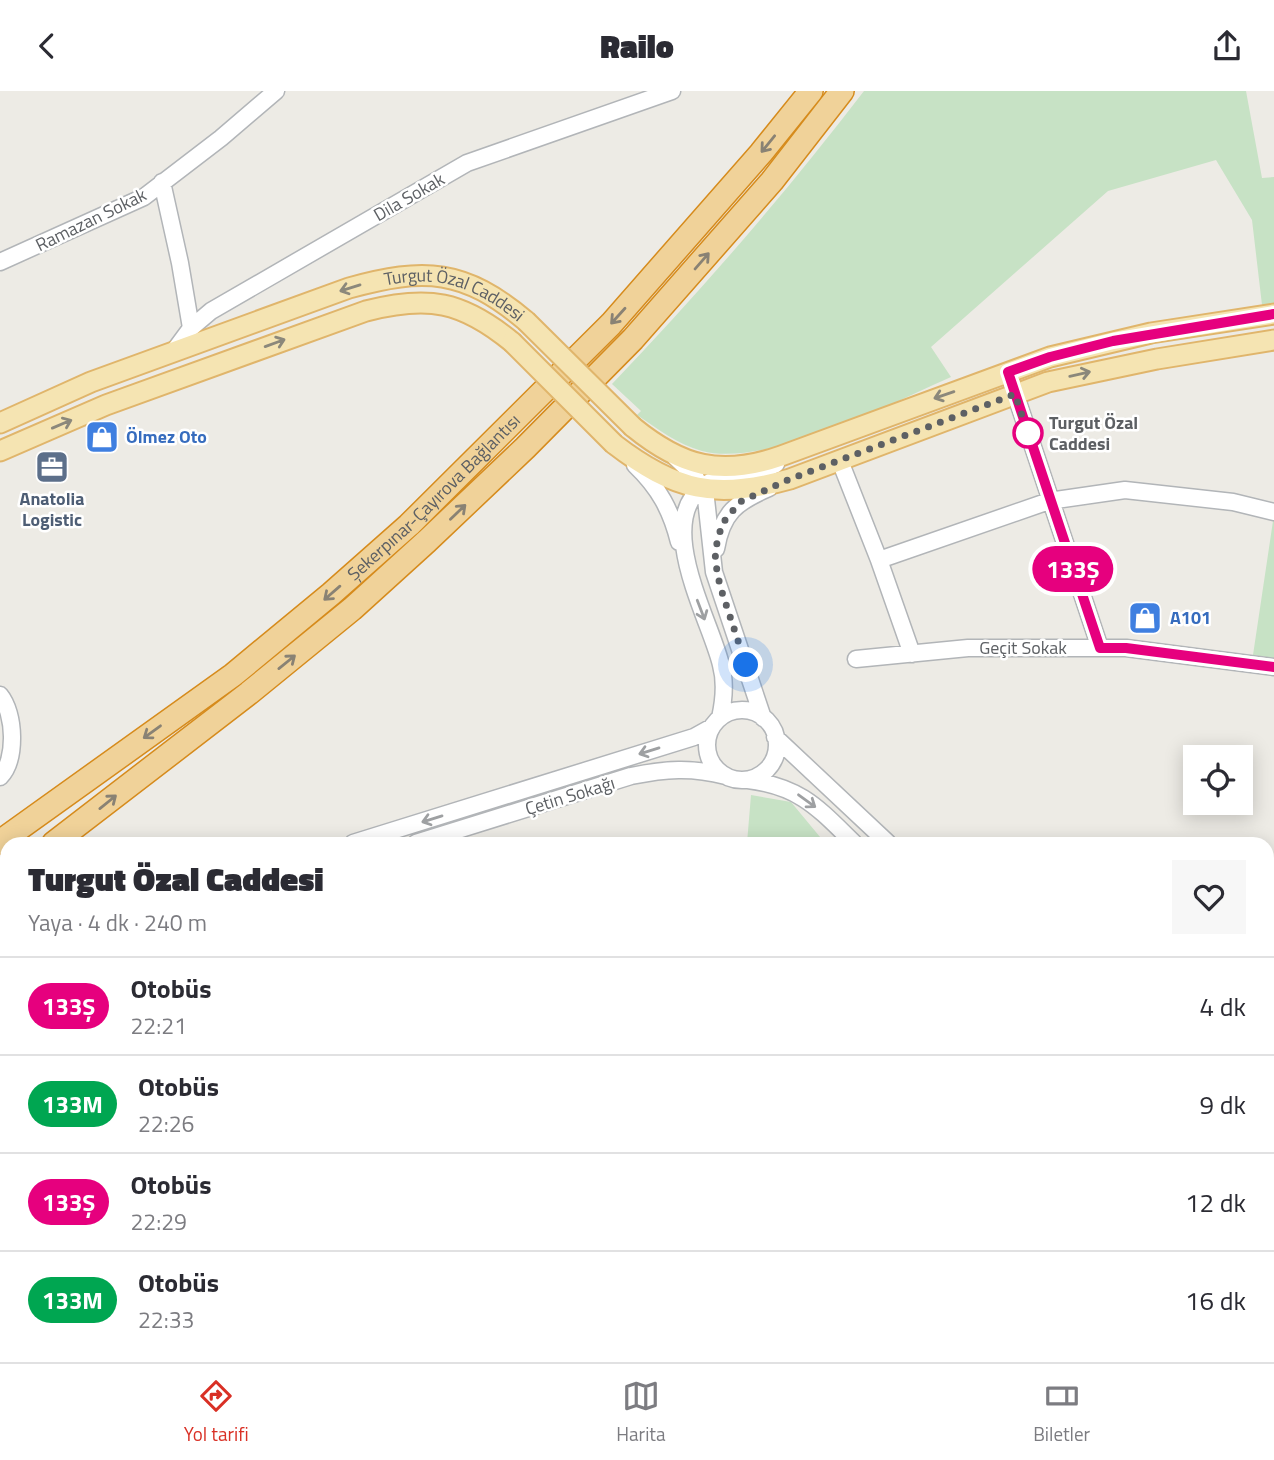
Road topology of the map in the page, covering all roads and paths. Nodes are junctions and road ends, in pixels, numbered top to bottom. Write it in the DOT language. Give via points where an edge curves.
graph roads {
  1 [pos="276,91"];
  2 [pos="671,91"];
  3 [pos="811,91"];
  4 [pos="842,91"];
  5 [pos="632,98"];
  6 [pos="162,182"];
  7 [pos="0,262"];
  8 [pos="1274,314"];
  9 [pos="191,328"];
  10 [pos="1274,340"];
  11 [pos="174,351"];
  12 [pos="1008,372"];
  13 [pos="1015,394"];
  14 [pos="0,423"];
  15 [pos="614,444"];
  16 [pos="802,449"];
  17 [pos="0,451"];
  18 [pos="669,453"];
  19 [pos="840,461"];
  20 [pos="790,479"];
  21 [pos="701,488"];
  22 [pos="1049,501"];
  23 [pos="1274,512"];
  24 [pos="879,560"];
  25 [pos="687,570"];
  26 [pos="720,586"];
  27 [pos="1100,648"];
  28 [pos="912,653"];
  29 [pos="856,659"];
  30 [pos="1274,667"];
  31 [pos="0,695"];
  32 [pos="763,718"];
  33 [pos="716,722"];
  34 [pos="775,737"];
  35 [pos="726,776"];
  36 [pos="0,777"];
  37 [pos="748,780"];
  38 [pos="866,821"];
  39 [pos="7,837"];
  40 [pos="62,837"];
  41 [pos="372,837"];
  42 [pos="435,837"];
  43 [pos="845,837"];
  44 [pos="854,837"];
  45 [pos="882,837"];
  1 -- 6 [label="street, Ramazan Sokak"];
  2 -- 5 [label="street, Dila Sokak"];
  3 -- 39 [label="highway, Şekerpınar-Çayırova Bağlantısı, one-way" via="611,324 409,524 233,675"];
  40 -- 4 [label="highway, Şekerpınar-Çayırova Bağlantısı, one-way" via="332,625 427,541 633,339 772,181"];
  5 -- 9 [label="street, Dila Sokak" via="467,163 211,311"];
  6 -- 7 [label="street, Ramazan Sokak" via="144,197"];
  6 -- 9 [label="street"];
  8 -- 12 [label="main road, Turgut Özal Caddesi" via="1113,341"];
  9 -- 11 [label="street, Dila Sokak"];
  13 -- 10 [label="main road, Turgut Özal Caddesi, one-way" via="1085,372"];
  11 -- 14 [label="main road, Turgut Özal Caddesi"];
  18 -- 11 [label="main road, Turgut Özal Caddesi, one-way, bridge" via="633,427 526,321 489,293 448,277 406,275 349,288"];
  12 -- 13 [label="street"];
  12 -- 16 [label="main road, Turgut Özal Caddesi, one-way"];
  13 -- 19 [label="main road, Turgut Özal Caddesi"];
  13 -- 22 [label="street"];
  17 -- 15 [label="main road, Turgut Özal Caddesi, one-way, bridge" via="106,405 366,310 415,302 454,307 492,325"];
  15 -- 21 [label="main road, Turgut Özal Caddesi" via="655,472"];
  15 -- 25 [label="street" via="650,479 666,503"];
  16 -- 18 [label="main road, Turgut Özal Caddesi" via="743,467 706,465"];
  16 -- 21 [label="street" via="755,474 713,480"];
  18 -- 21 [label="street" via="688,468"];
  19 -- 20 [label="main road, Turgut Özal Caddesi"];
  19 -- 24 [label="street"];
  20 -- 21 [label="main road, Turgut Özal Caddesi" via="747,490"];
  20 -- 26 [label="street" via="740,502 722,524 715,551"];
  21 -- 25 [label="street" via="689,504 685,520"];
  21 -- 26 [label="street" via="708,509 711,560"];
  22 -- 23 [label="street" via="1125,490 1233,502"];
  22 -- 24 [label="street"];
  22 -- 27 [label="street"];
  24 -- 28 [label="street"];
  25 -- 33 [label="street, one-way" via="722,667 724,684"];
  26 -- 32 [label="street"];
  27 -- 28 [label="street, Geçit Sokak" via="968,648"];
  27 -- 30 [label="street, Geçit Sokak"];
  28 -- 29 [label="street, Geçit Sokak"];
  31 -- 36 [label="street" via="6,702 13,737 6,771"];
  32 -- 33 [label="street" via="742,711"];
  32 -- 34 [label="street"];
  33 -- 35 [label="street" via="707,749 716,770"];
  33 -- 41 [label="street, one-way" via="694,737"];
  34 -- 37 [label="street" via="774,759 768,769"];
  34 -- 38 [label="street"];
  35 -- 37 [label="street"];
  35 -- 42 [label="street, Çetin Sokağı" via="688,769 631,776"];
  37 -- 43 [label="street, one-way" via="772,783 809,800"];
  38 -- 44 [label="street"];
  38 -- 45 [label="street"];
}
